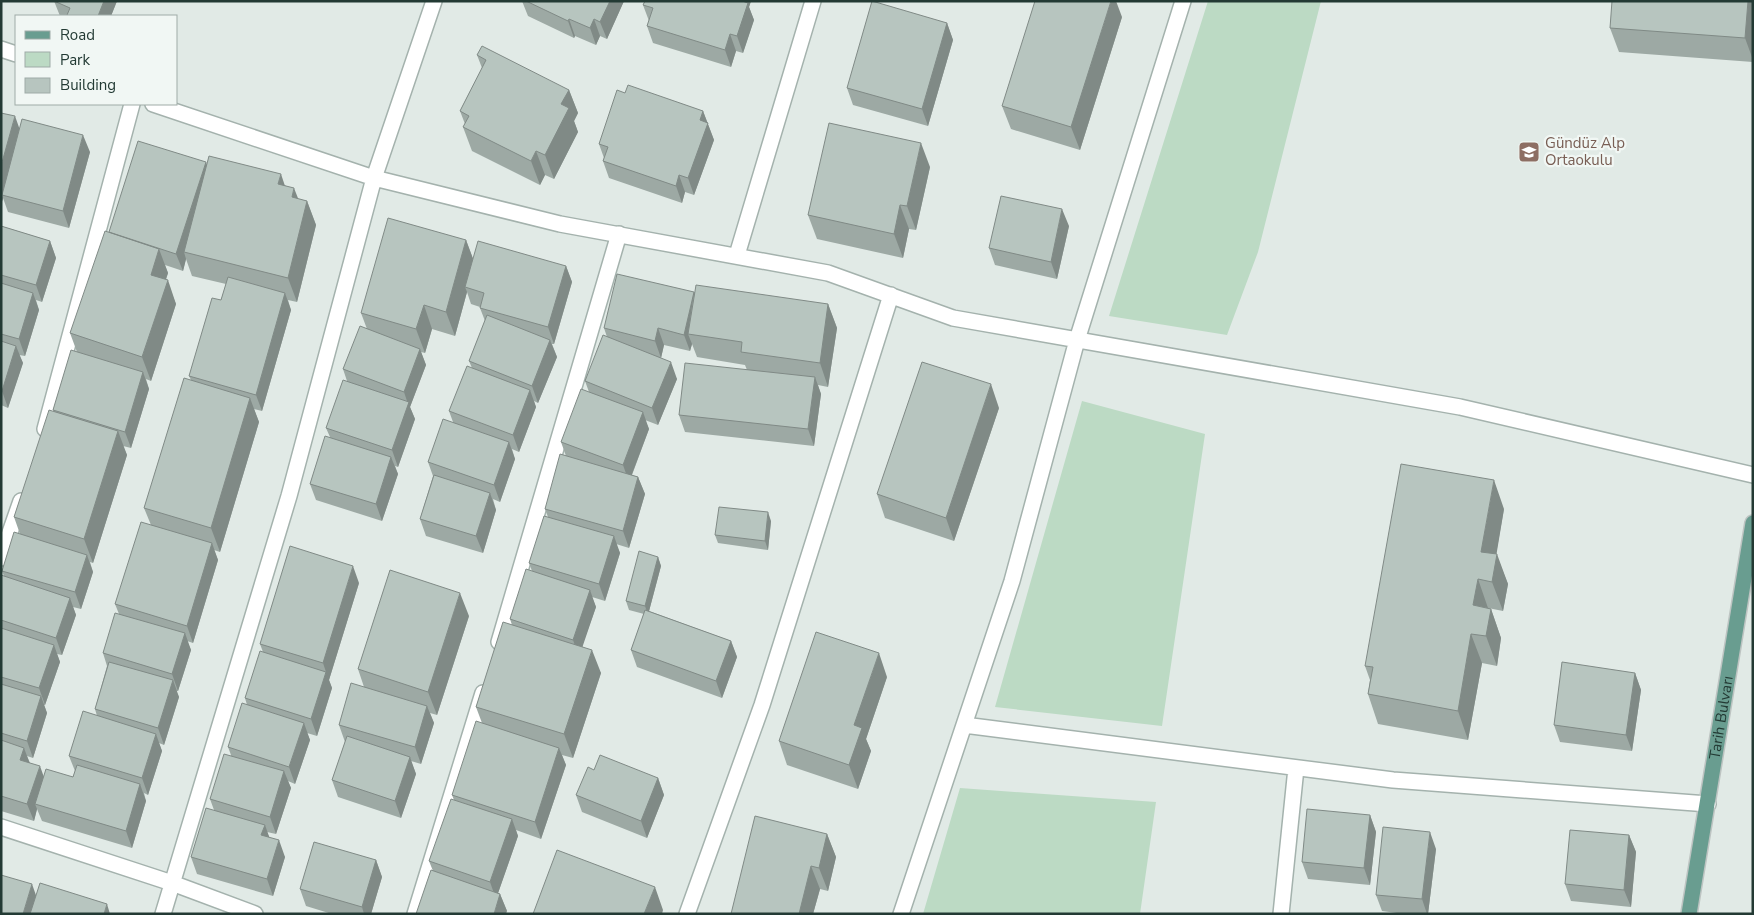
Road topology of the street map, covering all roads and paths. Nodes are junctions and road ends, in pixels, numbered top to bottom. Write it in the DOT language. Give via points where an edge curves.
graph roads {
  1 [pos="434,1"];
  2 [pos="813,1"];
  3 [pos="1183,1"];
  4 [pos="1,49"];
  5 [pos="15,54"];
  6 [pos="132,105"];
  7 [pos="156,105"];
  8 [pos="374,178"];
  9 [pos="619,234"];
  10 [pos="737,255"];
  11 [pos="891,295"];
  12 [pos="1077,340"];
  13 [pos="40,445"];
  14 [pos="1753,475"];
  15 [pos="27,483"];
  16 [pos="1753,523"];
  17 [pos="1,558"];
  18 [pos="494,659"];
  19 [pos="488,678"];
  20 [pos="964,725"];
  21 [pos="1296,768"];
  22 [pos="1708,804"];
  23 [pos="1,827"];
  24 [pos="172,883"];
  25 [pos="163,914"];
  26 [pos="256,914"];
  27 [pos="415,914"];
  28 [pos="687,914"];
  29 [pos="901,914"];
  30 [pos="1280,914"];
  31 [pos="1689,914"];
  1 -- 8 [label="street"];
  2 -- 10 [label="street"];
  3 -- 12 [label="street"];
  4 -- 5 [label="street"];
  6 -- 13 [label="street"];
  7 -- 8 [label="street"];
  8 -- 9 [label="street" via="560,224"];
  8 -- 24 [label="street" via="289,496"];
  9 -- 10 [label="street"];
  9 -- 18 [label="street"];
  10 -- 11 [label="street" via="828,273"];
  11 -- 12 [label="street" via="953,318"];
  11 -- 28 [label="street" via="762,705"];
  12 -- 14 [label="street" via="1460,407"];
  12 -- 20 [label="street" via="1012,581"];
  15 -- 17 [label="street"];
  16 -- 22 [label="main road, Tarih Bulvarı"];
  19 -- 27 [label="street"];
  20 -- 21 [label="street"];
  20 -- 29 [label="street"];
  21 -- 22 [label="street" via="1393,780"];
  21 -- 30 [label="street"];
  22 -- 31 [label="main road, Tarih Bulvarı"];
  23 -- 24 [label="street"];
  24 -- 25 [label="street"];
  24 -- 26 [label="street"];
}
